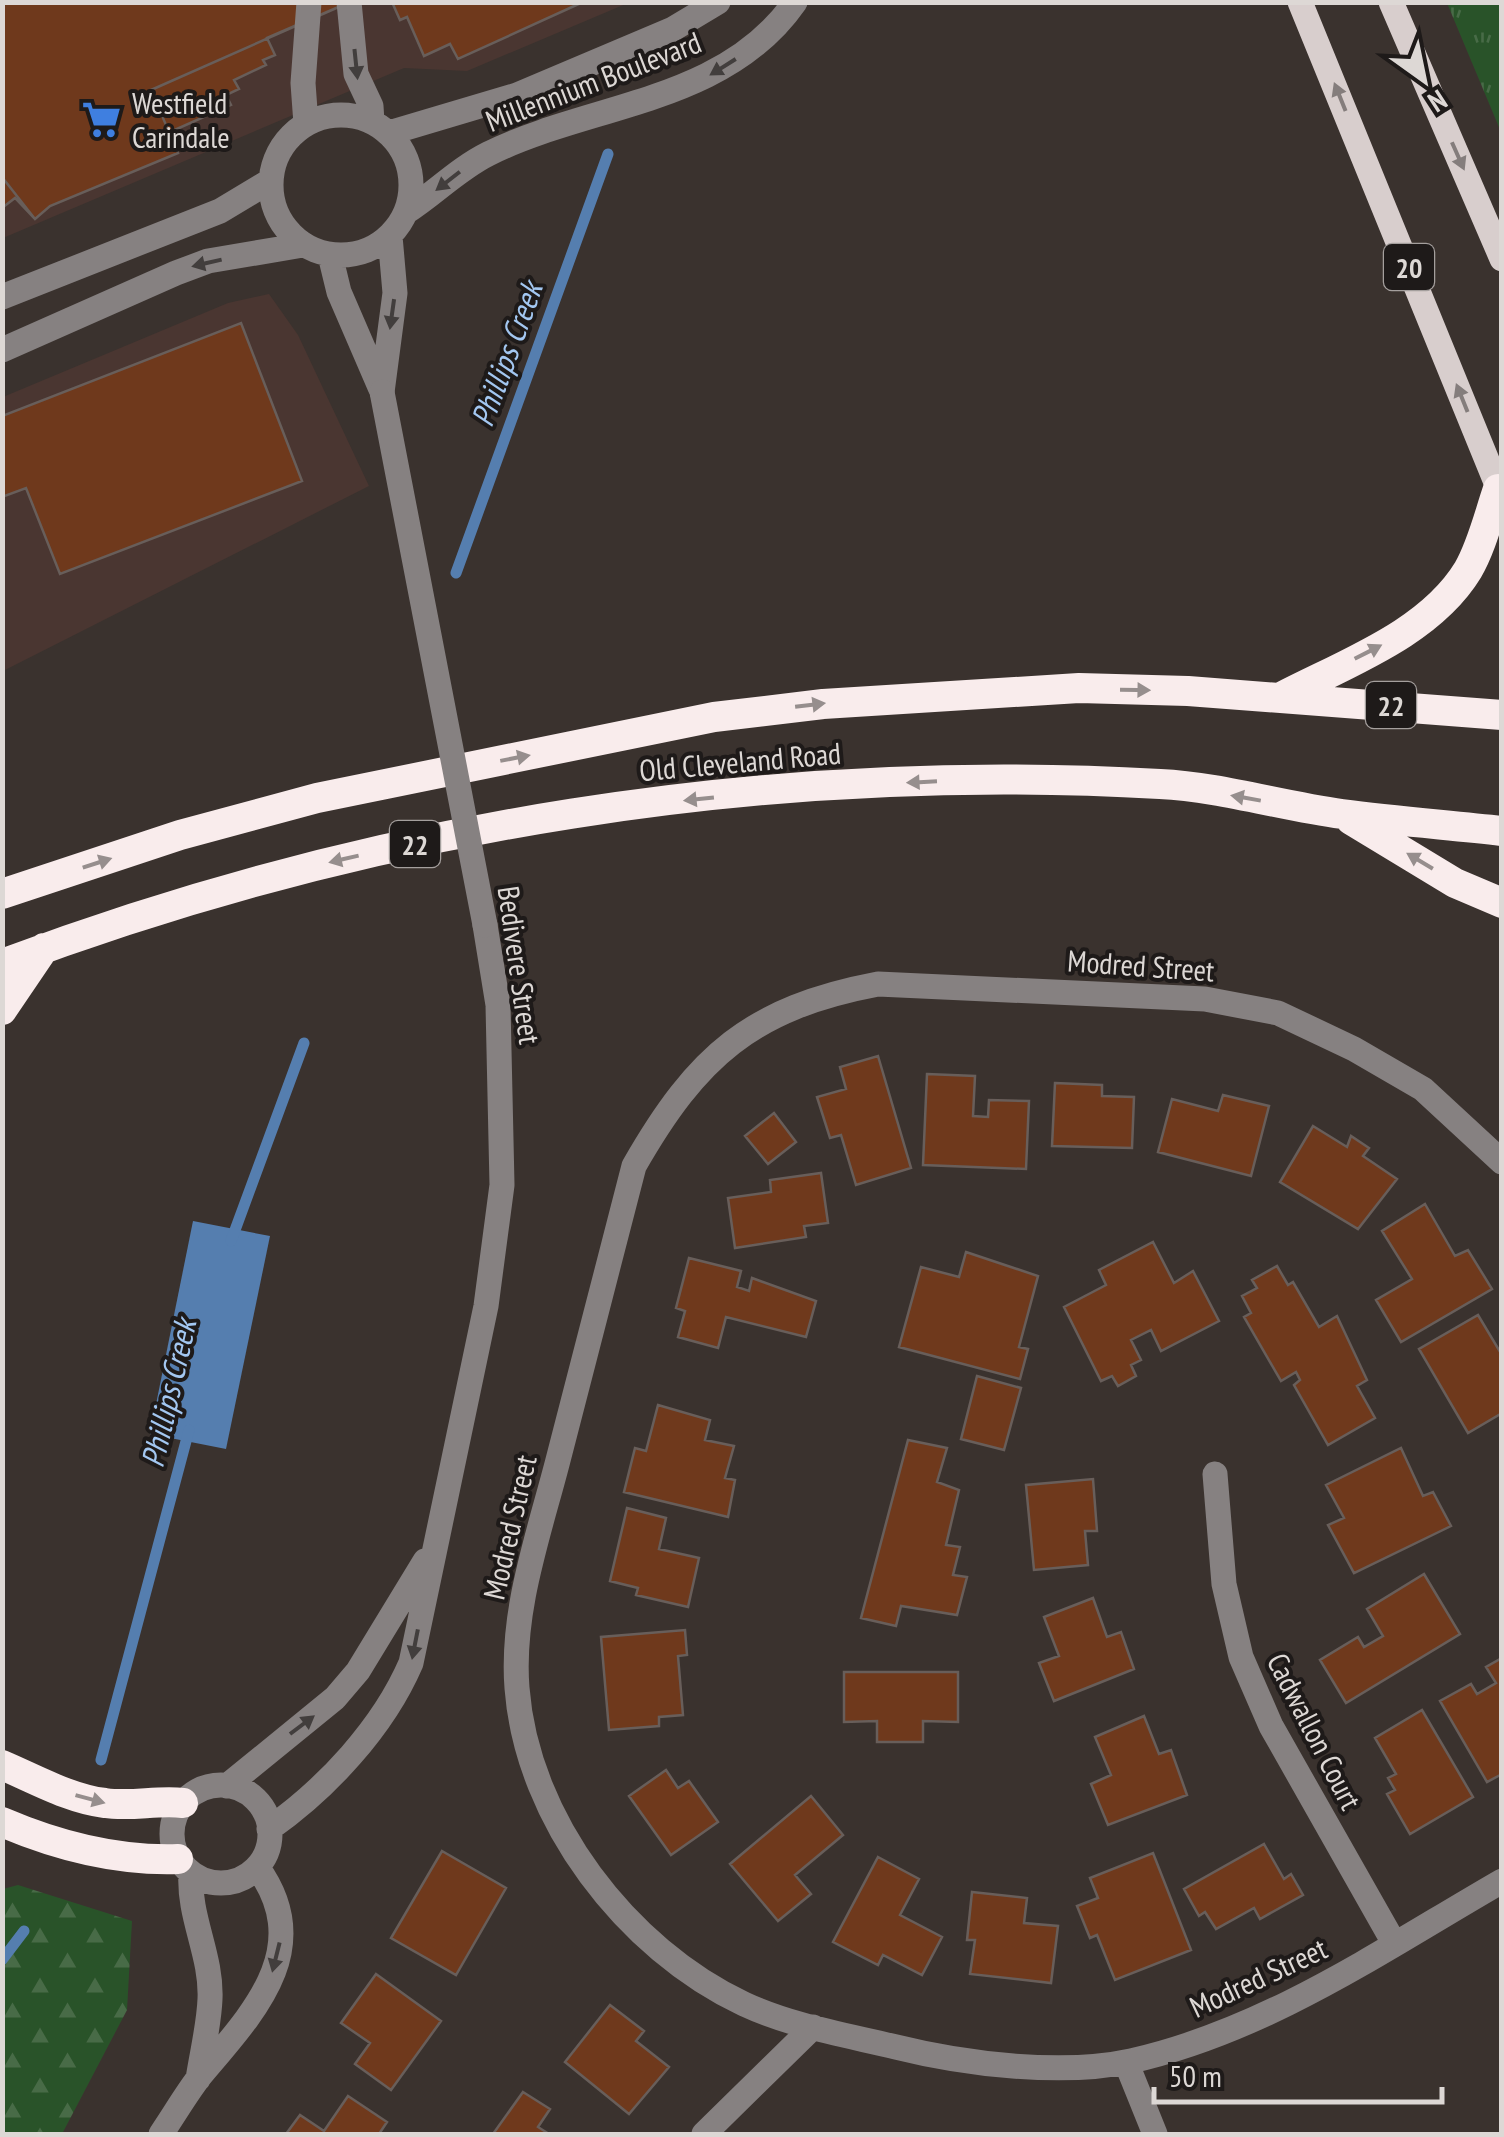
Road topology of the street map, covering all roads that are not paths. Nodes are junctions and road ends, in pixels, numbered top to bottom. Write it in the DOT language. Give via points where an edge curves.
graph roads {
  1 [pos="718,2"];
  2 [pos="795,2"];
  3 [pos="1300,2"];
  4 [pos="1391,2"];
  5 [pos="349,3"];
  6 [pos="308,12"];
  7 [pos="306,124"];
  8 [pos="381,128"];
  9 [pos="270,181"];
  10 [pos="406,212"];
  11 [pos="390,236"];
  12 [pos="303,245"];
  13 [pos="330,255"];
  14 [pos="1502,259"];
  15 [pos="2,297"];
  16 [pos="2,350"];
  17 [pos="382,392"];
  18 [pos="1500,493"];
  19 [pos="1281,697"];
  20 [pos="1502,714"];
  21 [pos="1342,814"];
  22 [pos="1502,831"];
  23 [pos="3,893"];
  24 [pos="1502,903"];
  25 [pos="44,948"];
  26 [pos="2,964"];
  27 [pos="2,1010"];
  28 [pos="1502,1162"];
  29 [pos="1214,1474"];
  30 [pos="433,1548"];
  31 [pos="2,1765"];
  32 [pos="227,1786"];
  33 [pos="183,1803"];
  34 [pos="2,1822"];
  35 [pos="269,1829"];
  36 [pos="184,1866"];
  37 [pos="257,1867"];
  38 [pos="1502,1881"];
  39 [pos="1394,1943"];
  40 [pos="812,2028"];
  41 [pos="1126,2062"];
  42 [pos="198,2079"];
  43 [pos="161,2134"];
  44 [pos="704,2134"];
  45 [pos="1155,2134"];
  1 -- 8 [label="street, Millennium Boulevard" via="673,29 476,110"];
  2 -- 10 [label="street, Millennium Boulevard, one-way" via="764,37 707,76 490,152"];
  18 -- 3 [label="main road, 20, one-way"];
  4 -- 14 [label="main road, one-way"];
  5 -- 8 [label="street, one-way" via="356,74"];
  6 -- 7 [label="street"];
  7 -- 8 [label="street" via="350,116"];
  7 -- 9 [label="street" via="288,138"];
  8 -- 10 [label="street" via="410,170"];
  9 -- 12 [label="street" via="278,218"];
  9 -- 15 [label="street" via="220,211"];
  10 -- 11 [label="street"];
  11 -- 13 [label="street" via="362,252"];
  11 -- 17 [label="street, Bedivere Street, one-way" via="395,293"];
  12 -- 13 [label="street"];
  12 -- 16 [label="street, one-way" via="192,267"];
  13 -- 17 [label="street, Bedivere Street"];
  17 -- 30 [label="street, Bedivere Street, bridge" via="498,1004 502,1185 486,1306"];
  19 -- 18 [label="highway, one-way" via="1384,644 1431,610 1469,568"];
  19 -- 20 [label="highway, Old Cleveland Road / 22"];
  23 -- 19 [label="highway, Old Cleveland Road / 22, one-way" via="317,798 714,718 930,695 1080,688"];
  21 -- 22 [label="highway, Old Cleveland Road / 22"];
  24 -- 21 [label="highway, one-way"];
  21 -- 25 [label="highway, Old Cleveland Road / 22, one-way" via="1165,784 1042,779 796,789 643,805 410,844 276,874"];
  25 -- 26 [label="highway, Old Cleveland Road / 22"];
  25 -- 27 [label="highway"];
  28 -- 40 [label="street, Modred Street" via="1423,1090 1354,1049 1278,1014 1205,999 878,984 830,993 770,1017 724,1046 670,1102 634,1166 520,1607 517,1690 536,1768 569,1843 626,1919 687,1974 746,2006"];
  29 -- 39 [label="street, Cadwallon Court" via="1224,1584 1240,1658 1271,1726"];
  32 -- 30 [label="street, Bedivere Street, one-way" via="335,1698"];
  30 -- 35 [label="street, Bedivere Street, one-way" via="411,1663 398,1694 352,1755"];
  31 -- 33 [label="highway, one-way" via="84,1799"];
  32 -- 33 [label="street" via="210,1787"];
  32 -- 35 [label="street" via="256,1800"];
  33 -- 36 [label="street" via="172,1830"];
  34 -- 36 [label="highway" via="78,1848"];
  35 -- 37 [label="street"];
  36 -- 37 [label="street" via="218,1884"];
  36 -- 42 [label="street" via="210,1998"];
  37 -- 42 [label="street, one-way" via="276,1892 277,1958 250,2021"];
  38 -- 39 [label="street, Modred Street"];
  39 -- 41 [label="street, Modred Street" via="1288,2006 1215,2038"];
  40 -- 41 [label="street, Modred Street" via="963,2063"];
  40 -- 44 [label="street"];
  41 -- 45 [label="street"];
  42 -- 43 [label="street"];
}
